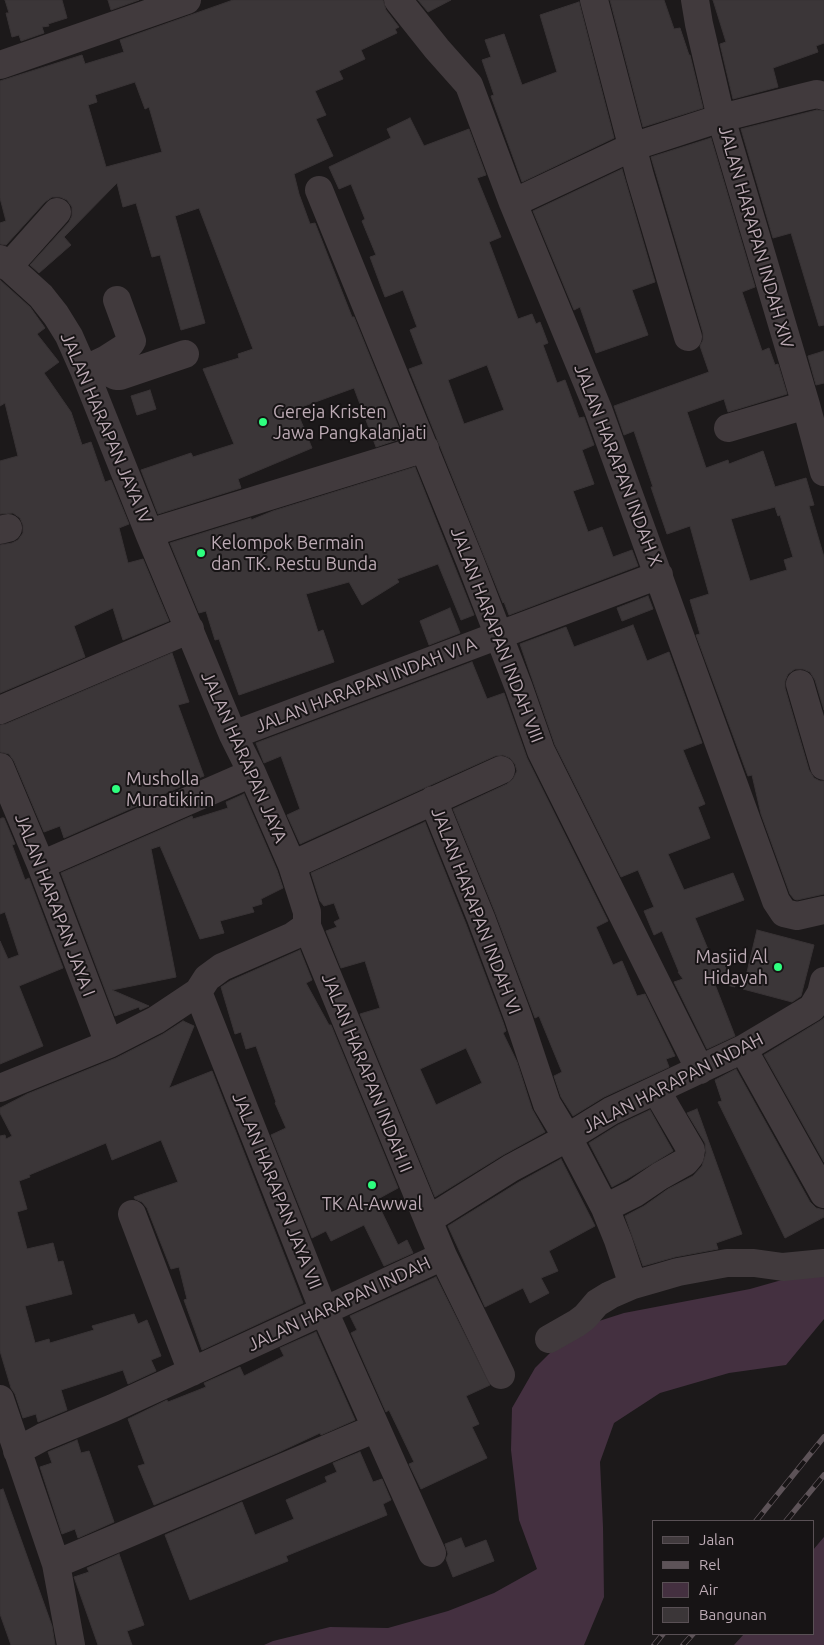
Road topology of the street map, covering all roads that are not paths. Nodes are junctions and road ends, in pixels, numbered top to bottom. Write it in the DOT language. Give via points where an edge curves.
graph roads {
  1 [pos="187,0"];
  2 [pos="398,0"];
  3 [pos="594,0"];
  4 [pos="695,0"];
  5 [pos="0,66"];
  6 [pos="824,96"];
  7 [pos="721,118"];
  8 [pos="632,147"];
  9 [pos="319,190"];
  10 [pos="513,203"];
  11 [pos="57,212"];
  12 [pos="4,263"];
  13 [pos="117,300"];
  14 [pos="688,337"];
  15 [pos="185,354"];
  16 [pos="95,365"];
  17 [pos="806,405"];
  18 [pos="728,428"];
  19 [pos="425,448"];
  20 [pos="824,472"];
  21 [pos="149,533"];
  22 [pos="659,575"];
  23 [pos="190,629"];
  24 [pos="499,635"];
  25 [pos="800,684"];
  26 [pos="0,710"];
  27 [pos="233,735"];
  28 [pos="824,766"];
  29 [pos="0,767"];
  30 [pos="501,770"];
  31 [pos="252,774"];
  32 [pos="433,800"];
  33 [pos="41,865"];
  34 [pos="292,865"];
  35 [pos="824,910"];
  36 [pos="307,926"];
  37 [pos="198,992"];
  38 [pos="821,999"];
  39 [pos="109,1044"];
  40 [pos="743,1049"];
  41 [pos="700,1070"];
  42 [pos="0,1088"];
  43 [pos="656,1090"];
  44 [pos="567,1138"];
  45 [pos="824,1194"];
  46 [pos="605,1208"];
  47 [pos="132,1214"];
  48 [pos="428,1220"];
  49 [pos="443,1256"];
  50 [pos="824,1263"];
  51 [pos="633,1285"];
  52 [pos="324,1311"];
  53 [pos="549,1338"];
  54 [pos="192,1372"];
  55 [pos="501,1375"];
  56 [pos="0,1399"];
  57 [pos="376,1428"];
  58 [pos="17,1451"];
  59 [pos="432,1553"];
  60 [pos="56,1564"];
  61 [pos="72,1645"];
  1 -- 5 [label="street"];
  2 -- 10 [label="street, JALAN HARAPAN INDAH X" via="469,85"];
  3 -- 8 [label="street"];
  4 -- 7 [label="street, JALAN HARAPAN INDAH XIV"];
  6 -- 7 [label="street" via="817,94"];
  7 -- 8 [label="street"];
  7 -- 17 [label="street, JALAN HARAPAN INDAH XIV"];
  8 -- 10 [label="street"];
  8 -- 14 [label="street"];
  9 -- 19 [label="street, JALAN HARAPAN INDAH VIII"];
  10 -- 22 [label="street, JALAN HARAPAN INDAH X" via="598,409"];
  11 -- 12 [label="street"];
  12 -- 16 [label="street, JALAN HARAPAN JAYA IV" via="41,296 69,336"];
  13 -- 16 [label="street" via="132,341"];
  15 -- 16 [label="street" via="120,376"];
  16 -- 21 [label="street, JALAN HARAPAN JAYA IV"];
  17 -- 18 [label="street"];
  17 -- 20 [label="street, JALAN HARAPAN INDAH XIV"];
  19 -- 21 [label="street"];
  19 -- 24 [label="street, JALAN HARAPAN INDAH VIII"];
  21 -- 23 [label="street, JALAN HARAPAN JAYA"];
  22 -- 24 [label="street, JALAN HARAPAN INDAH VI A"];
  22 -- 35 [label="street, JALAN HARAPAN INDAH X" via="776,901 784,913 797,916"];
  23 -- 26 [label="street"];
  23 -- 27 [label="street, JALAN HARAPAN JAYA"];
  24 -- 27 [label="street, JALAN HARAPAN INDAH VI A"];
  24 -- 41 [label="street, JALAN HARAPAN INDAH VIII" via="541,751"];
  25 -- 28 [label="street"];
  27 -- 31 [label="street, JALAN HARAPAN JAYA"];
  29 -- 33 [label="street, JALAN HARAPAN JAYA I"];
  30 -- 32 [label="street"];
  31 -- 33 [label="street"];
  31 -- 34 [label="street, JALAN HARAPAN JAYA"];
  32 -- 34 [label="street, JALAN HARAPAN INDAH VI"];
  32 -- 44 [label="street, JALAN HARAPAN INDAH VI" via="481,918 547,1104"];
  33 -- 39 [label="street, JALAN HARAPAN JAYA I"];
  34 -- 36 [label="street, JALAN HARAPAN JAYA" via="307,912"];
  36 -- 37 [label="street" via="293,936 222,967 207,978"];
  36 -- 48 [label="street, JALAN HARAPAN INDAH II"];
  37 -- 39 [label="street" via="156,1020"];
  37 -- 52 [label="street, JALAN HARAPAN JAYA VII"];
  38 -- 40 [label="street, JALAN HARAPAN INDAH"];
  39 -- 42 [label="street"];
  40 -- 41 [label="street, JALAN HARAPAN INDAH"];
  40 -- 45 [label="street"];
  41 -- 43 [label="street, JALAN HARAPAN INDAH"];
  43 -- 44 [label="street, JALAN HARAPAN INDAH"];
  43 -- 46 [label="street" via="690,1150 690,1156 686,1162"];
  44 -- 46 [label="street, JALAN HARAPAN INDAH VI"];
  44 -- 48 [label="street, JALAN HARAPAN INDAH" via="511,1168"];
  46 -- 51 [label="street, JALAN HARAPAN INDAH VI"];
  47 -- 54 [label="street"];
  48 -- 49 [label="street, JALAN HARAPAN INDAH"];
  49 -- 52 [label="street, JALAN HARAPAN INDAH"];
  49 -- 55 [label="street"];
  50 -- 51 [label="street" via="783,1267 727,1263"];
  51 -- 53 [label="street" via="597,1303 576,1323"];
  52 -- 54 [label="street, JALAN HARAPAN INDAH"];
  52 -- 57 [label="street, JALAN HARAPAN JAYA VII"];
  54 -- 58 [label="street, JALAN HARAPAN INDAH"];
  56 -- 58 [label="street"];
  57 -- 59 [label="street, JALAN HARAPAN JAYA VII"];
  57 -- 60 [label="street"];
  58 -- 60 [label="street"];
  60 -- 61 [label="street"];
}
